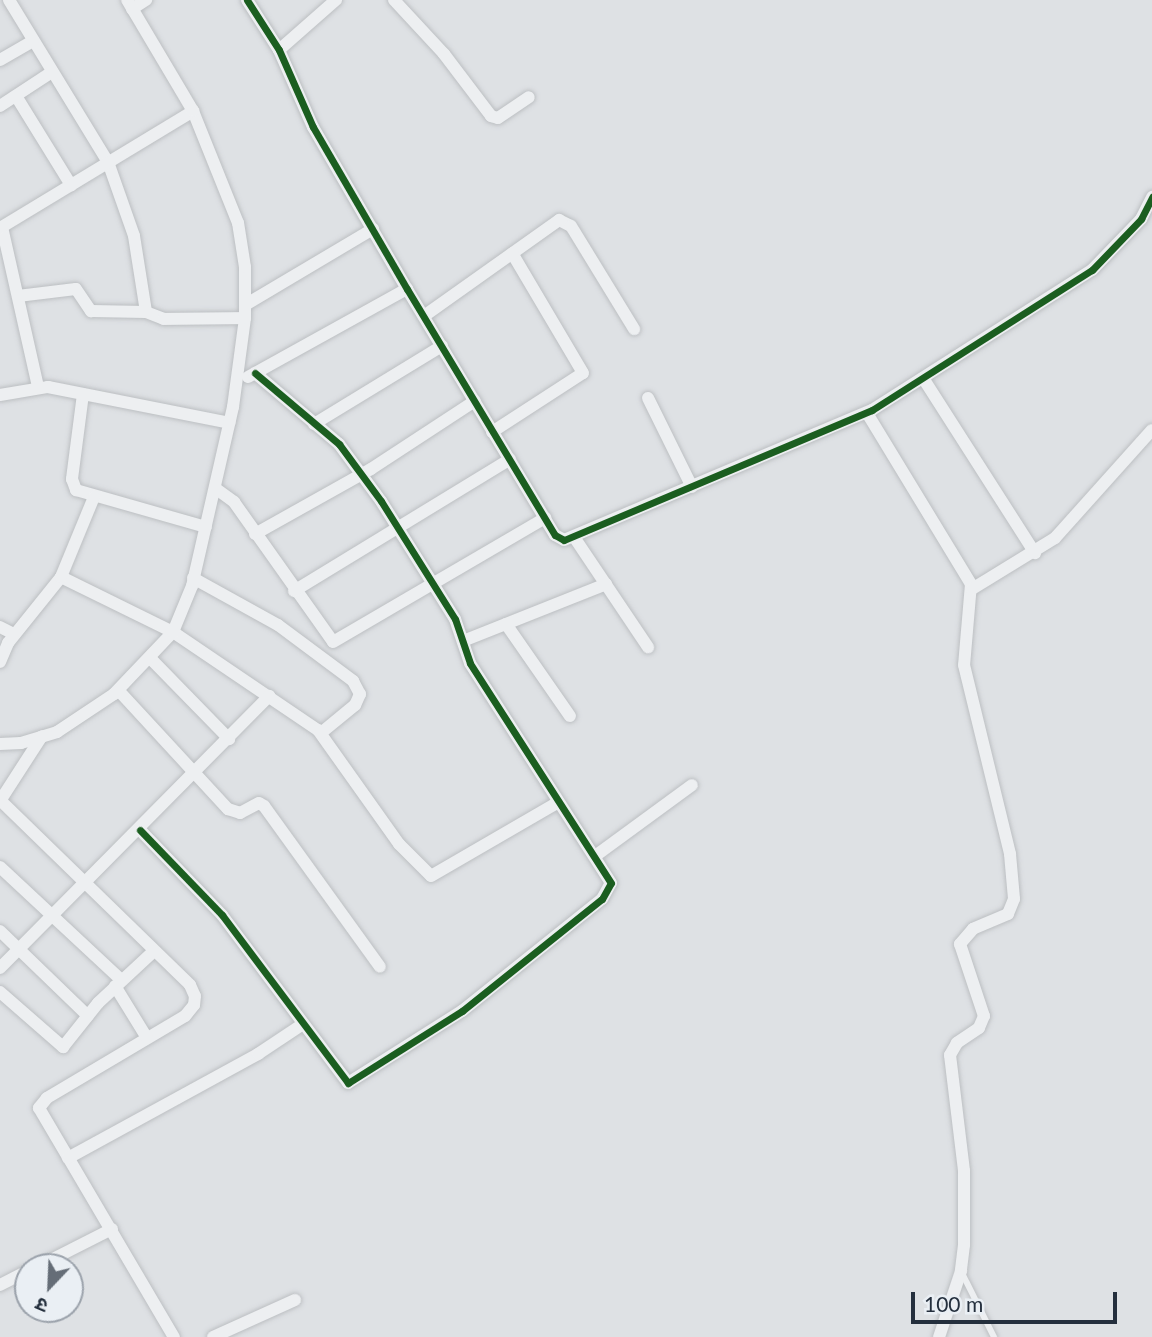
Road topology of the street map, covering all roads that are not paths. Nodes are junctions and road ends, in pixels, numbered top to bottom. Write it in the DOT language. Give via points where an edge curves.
graph roads {
  1 [pos="9,0"];
  2 [pos="146,0"];
  3 [pos="247,0"];
  4 [pos="335,0"];
  5 [pos="394,0"];
  6 [pos="130,4"];
  7 [pos="33,41"];
  8 [pos="279,50"];
  9 [pos="0,60"];
  10 [pos="52,72"];
  11 [pos="16,96"];
  12 [pos="528,97"];
  13 [pos="0,106"];
  14 [pos="193,111"];
  15 [pos="108,162"];
  16 [pos="71,185"];
  17 [pos="1152,197"];
  18 [pos="1,227"];
  19 [pos="373,229"];
  20 [pos="512,253"];
  21 [pos="407,289"];
  22 [pos="18,296"];
  23 [pos="245,311"];
  24 [pos="146,312"];
  25 [pos="424,316"];
  26 [pos="634,329"];
  27 [pos="442,346"];
  28 [pos="256,373"];
  29 [pos="923,378"];
  30 [pos="236,384"];
  31 [pos="38,387"];
  32 [pos="83,394"];
  33 [pos="0,395"];
  34 [pos="648,398"];
  35 [pos="475,401"];
  36 [pos="867,413"];
  37 [pos="229,423"];
  38 [pos="314,425"];
  39 [pos="1152,430"];
  40 [pos="492,432"];
  41 [pos="510,459"];
  42 [pos="362,474"];
  43 [pos="692,487"];
  44 [pos="215,488"];
  45 [pos="94,497"];
  46 [pos="545,518"];
  47 [pos="397,526"];
  48 [pos="206,527"];
  49 [pos="255,534"];
  50 [pos="574,537"];
  51 [pos="1035,553"];
  52 [pos="61,577"];
  53 [pos="193,578"];
  54 [pos="431,581"];
  55 [pos="606,584"];
  56 [pos="972,589"];
  57 [pos="294,591"];
  58 [pos="506,624"];
  59 [pos="0,627"];
  60 [pos="173,632"];
  61 [pos="15,634"];
  62 [pos="463,641"];
  63 [pos="333,642"];
  64 [pos="648,647"];
  65 [pos="151,659"];
  66 [pos="0,662"];
  67 [pos="331,662"];
  68 [pos="119,691"];
  69 [pos="269,696"];
  70 [pos="570,716"];
  71 [pos="321,733"];
  72 [pos="43,737"];
  73 [pos="229,738"];
  74 [pos="0,744"];
  75 [pos="194,775"];
  76 [pos="692,785"];
  77 [pos="0,801"];
  78 [pos="557,803"];
  79 [pos="140,830"];
  80 [pos="595,856"];
  81 [pos="0,867"];
  82 [pos="85,885"];
  83 [pos="51,916"];
  84 [pos="0,931"];
  85 [pos="18,949"];
  86 [pos="154,951"];
  87 [pos="380,967"];
  88 [pos="0,968"];
  89 [pos="118,983"];
  90 [pos="0,992"];
  91 [pos="88,1016"];
  92 [pos="303,1024"];
  93 [pos="147,1038"];
  94 [pos="68,1158"];
  95 [pos="112,1229"];
  96 [pos="65,1253"];
  97 [pos="961,1271"];
  98 [pos="295,1300"];
  99 [pos="174,1337"];
  100 [pos="213,1337"];
  101 [pos="939,1337"];
  102 [pos="995,1337"];
  1 -- 7 [label="street"];
  2 -- 6 [label="street"];
  3 -- 8 [label="street"];
  4 -- 8 [label="street"];
  5 -- 12 [label="street" via="493,117"];
  6 -- 14 [label="street"];
  7 -- 9 [label="street"];
  7 -- 10 [label="street"];
  8 -- 19 [label="street" via="313,127"];
  10 -- 11 [label="street"];
  10 -- 15 [label="street"];
  11 -- 13 [label="street"];
  11 -- 16 [label="street"];
  14 -- 15 [label="street"];
  14 -- 23 [label="street" via="238,223"];
  15 -- 16 [label="street"];
  15 -- 24 [label="street" via="134,236"];
  16 -- 18 [label="street"];
  17 -- 29 [label="street" via="1141,219 1092,271"];
  18 -- 22 [label="street"];
  19 -- 21 [label="street"];
  19 -- 23 [label="street"];
  20 -- 25 [label="street"];
  20 -- 26 [label="street" via="554,221 565,221"];
  20 -- 40 [label="street" via="583,373"];
  21 -- 25 [label="street"];
  21 -- 28 [label="street"];
  22 -- 24 [label="street" via="76,289 91,311"];
  22 -- 31 [label="street"];
  23 -- 24 [label="street" via="164,319"];
  23 -- 30 [label="street"];
  25 -- 27 [label="street"];
  27 -- 35 [label="street"];
  27 -- 38 [label="street"];
  28 -- 30 [label="street"];
  28 -- 38 [label="street"];
  29 -- 36 [label="street"];
  29 -- 51 [label="street"];
  30 -- 37 [label="street"];
  31 -- 32 [label="street"];
  31 -- 33 [label="street"];
  32 -- 37 [label="street"];
  32 -- 45 [label="street" via="73,485"];
  34 -- 43 [label="street"];
  35 -- 40 [label="street"];
  35 -- 42 [label="street"];
  36 -- 43 [label="street"];
  36 -- 56 [label="street"];
  37 -- 44 [label="street"];
  38 -- 42 [label="street" via="339,444"];
  39 -- 51 [label="street" via="1055,538"];
  40 -- 41 [label="street"];
  41 -- 46 [label="street"];
  41 -- 47 [label="street"];
  42 -- 47 [label="street"];
  42 -- 49 [label="street"];
  43 -- 50 [label="street"];
  44 -- 48 [label="street"];
  44 -- 49 [label="street" via="234,502"];
  45 -- 48 [label="street"];
  45 -- 52 [label="street"];
  46 -- 50 [label="street" via="559,539"];
  46 -- 54 [label="street"];
  47 -- 54 [label="street"];
  47 -- 57 [label="street"];
  48 -- 53 [label="street"];
  49 -- 57 [label="street"];
  50 -- 55 [label="street"];
  51 -- 56 [label="street"];
  52 -- 60 [label="street"];
  52 -- 61 [label="street"];
  53 -- 60 [label="street"];
  53 -- 67 [label="street" via="278,625"];
  54 -- 62 [label="street"];
  54 -- 63 [label="street"];
  55 -- 58 [label="street"];
  55 -- 64 [label="street"];
  56 -- 97 [label="street" via="964,665 1010,854 1014,899 1008,914 973,929 960,944 984,1016 979,1028 957,1043 950,1055 964,1171"];
  57 -- 63 [label="street"];
  58 -- 62 [label="street"];
  58 -- 70 [label="street"];
  59 -- 61 [label="street"];
  60 -- 65 [label="street"];
  60 -- 69 [label="street"];
  61 -- 66 [label="street"];
  62 -- 78 [label="street" via="470,663"];
  63 -- 67 [label="street"];
  65 -- 68 [label="street"];
  65 -- 73 [label="street"];
  67 -- 71 [label="street" via="360,694 355,705"];
  68 -- 72 [label="street"];
  68 -- 75 [label="street"];
  69 -- 71 [label="street"];
  69 -- 73 [label="street"];
  71 -- 78 [label="street" via="399,845 431,876"];
  72 -- 74 [label="street"];
  72 -- 77 [label="street"];
  73 -- 75 [label="street"];
  75 -- 79 [label="street"];
  75 -- 87 [label="street" via="231,811 240,813 259,803 264,806"];
  76 -- 80 [label="street"];
  77 -- 82 [label="street"];
  78 -- 80 [label="street"];
  79 -- 82 [label="street"];
  79 -- 92 [label="street" via="222,915"];
  80 -- 92 [label="street" via="611,883 602,899 432,1034 354,1082 344,1081"];
  81 -- 83 [label="street"];
  82 -- 83 [label="street"];
  82 -- 86 [label="street"];
  83 -- 85 [label="street"];
  83 -- 89 [label="street"];
  84 -- 85 [label="street"];
  85 -- 88 [label="street"];
  85 -- 91 [label="street"];
  86 -- 89 [label="street"];
  86 -- 93 [label="street" via="190,985 194,1005 185,1016"];
  89 -- 91 [label="street"];
  89 -- 93 [label="street"];
  90 -- 91 [label="street" via="60,1047"];
  92 -- 94 [label="street"];
  93 -- 94 [label="street" via="41,1103 39,1111"];
  94 -- 95 [label="street"];
  95 -- 96 [label="street"];
  95 -- 99 [label="street"];
  97 -- 101 [label="street"];
  97 -- 102 [label="lane"];
  98 -- 100 [label="street"];
}
